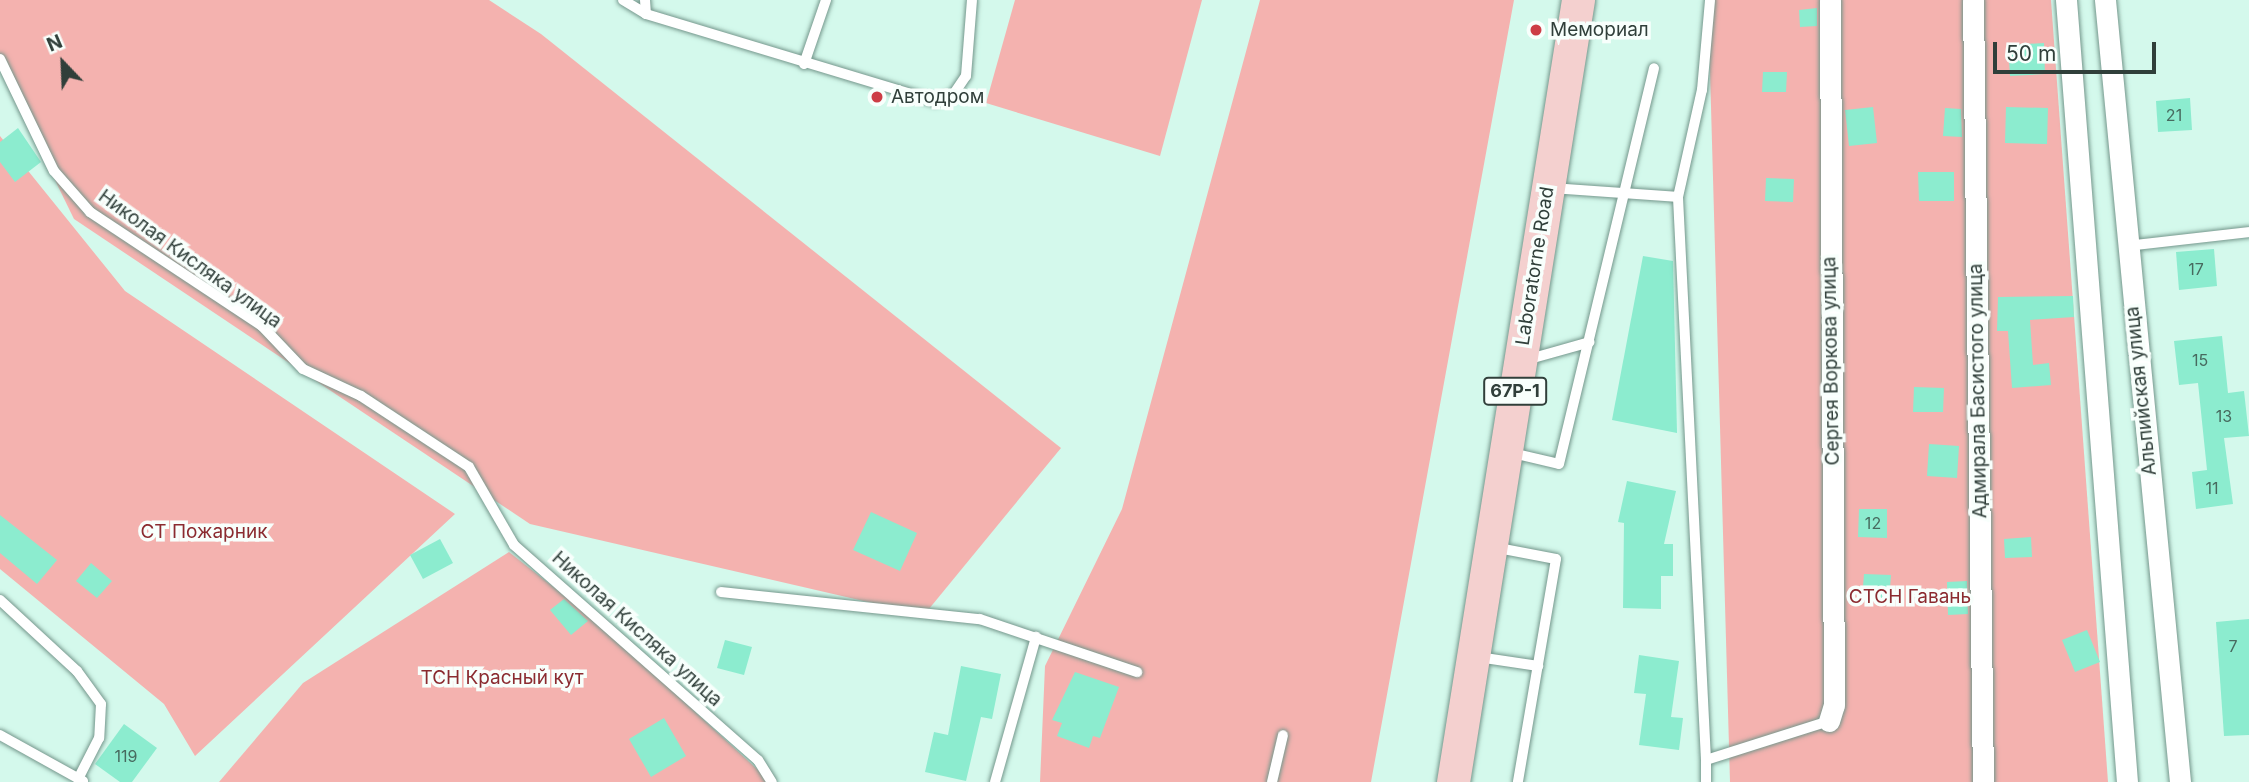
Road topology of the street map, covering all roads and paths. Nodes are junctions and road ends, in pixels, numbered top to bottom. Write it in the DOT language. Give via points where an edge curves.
graph roads {
  1 [pos="624,0"];
  2 [pos="645,0"];
  3 [pos="826,0"];
  4 [pos="972,0"];
  5 [pos="1578,0"];
  6 [pos="1710,0"];
  7 [pos="1830,0"];
  8 [pos="1973,0"];
  9 [pos="2066,0"];
  10 [pos="2105,0"];
  11 [pos="646,14"];
  12 [pos="0,59"];
  13 [pos="804,64"];
  14 [pos="1654,68"];
  15 [pos="1547,188"];
  16 [pos="1627,194"];
  17 [pos="1678,197"];
  18 [pos="2249,232"];
  19 [pos="2126,246"];
  20 [pos="1590,342"];
  21 [pos="1520,362"];
  22 [pos="1505,451"];
  23 [pos="1490,546"];
  24 [pos="721,592"];
  25 [pos="0,600"];
  26 [pos="1036,637"];
  27 [pos="1473,656"];
  28 [pos="1538,666"];
  29 [pos="1137,672"];
  30 [pos="1829,721"];
  31 [pos="0,735"];
  32 [pos="1283,735"];
  33 [pos="1706,760"];
  34 [pos="81,780"];
  35 [pos="772,782"];
  36 [pos="995,782"];
  37 [pos="1272,782"];
  38 [pos="1453,782"];
  39 [pos="1518,782"];
  40 [pos="1706,782"];
  41 [pos="1983,782"];
  42 [pos="2127,782"];
  43 [pos="2180,782"];
  1 -- 11 [label="lane"];
  2 -- 11 [label="lane"];
  3 -- 13 [label="lane"];
  4 -- 13 [label="lane" via="966,76 953,95 916,99"];
  5 -- 15 [label="main road, Laboratorne Road / 67Р-1"];
  6 -- 17 [label="lane" via="1702,90"];
  7 -- 30 [label="street, Сергея Воркова улица" via="1835,705"];
  8 -- 41 [label="street, Адмирала Басистого улица"];
  9 -- 42 [label="street"];
  10 -- 19 [label="street, Альпийская улица"];
  11 -- 13 [label="lane"];
  12 -- 35 [label="lane, Николая Кисляка улица" via="54,171 90,212 262,326 303,369 361,396 468,467 514,545 748,751"];
  14 -- 16 [label="lane"];
  15 -- 16 [label="lane"];
  15 -- 21 [label="main road, Laboratorne Road / 67Р-1"];
  16 -- 17 [label="lane"];
  16 -- 20 [label="lane"];
  17 -- 33 [label="lane"];
  18 -- 19 [label="lane"];
  19 -- 43 [label="street, Альпийская улица"];
  20 -- 21 [label="lane"];
  20 -- 22 [label="lane" via="1559,464"];
  21 -- 22 [label="main road, Laboratorne Road / 67Р-1"];
  22 -- 23 [label="main road, Laboratorne Road / 67Р-1"];
  23 -- 27 [label="main road, Laboratorne Road / 67Р-1"];
  23 -- 28 [label="lane" via="1556,559"];
  24 -- 26 [label="lane" via="980,619"];
  25 -- 34 [label="lane" via="77,671 101,704 99,738"];
  26 -- 29 [label="lane"];
  26 -- 36 [label="lane"];
  27 -- 28 [label="lane"];
  27 -- 38 [label="main road, Laboratorne Road / 67Р-1"];
  28 -- 39 [label="lane"];
  30 -- 33 [label="lane"];
  31 -- 34 [label="lane"];
  32 -- 37 [label="lane"];
  33 -- 40 [label="lane"];
}
